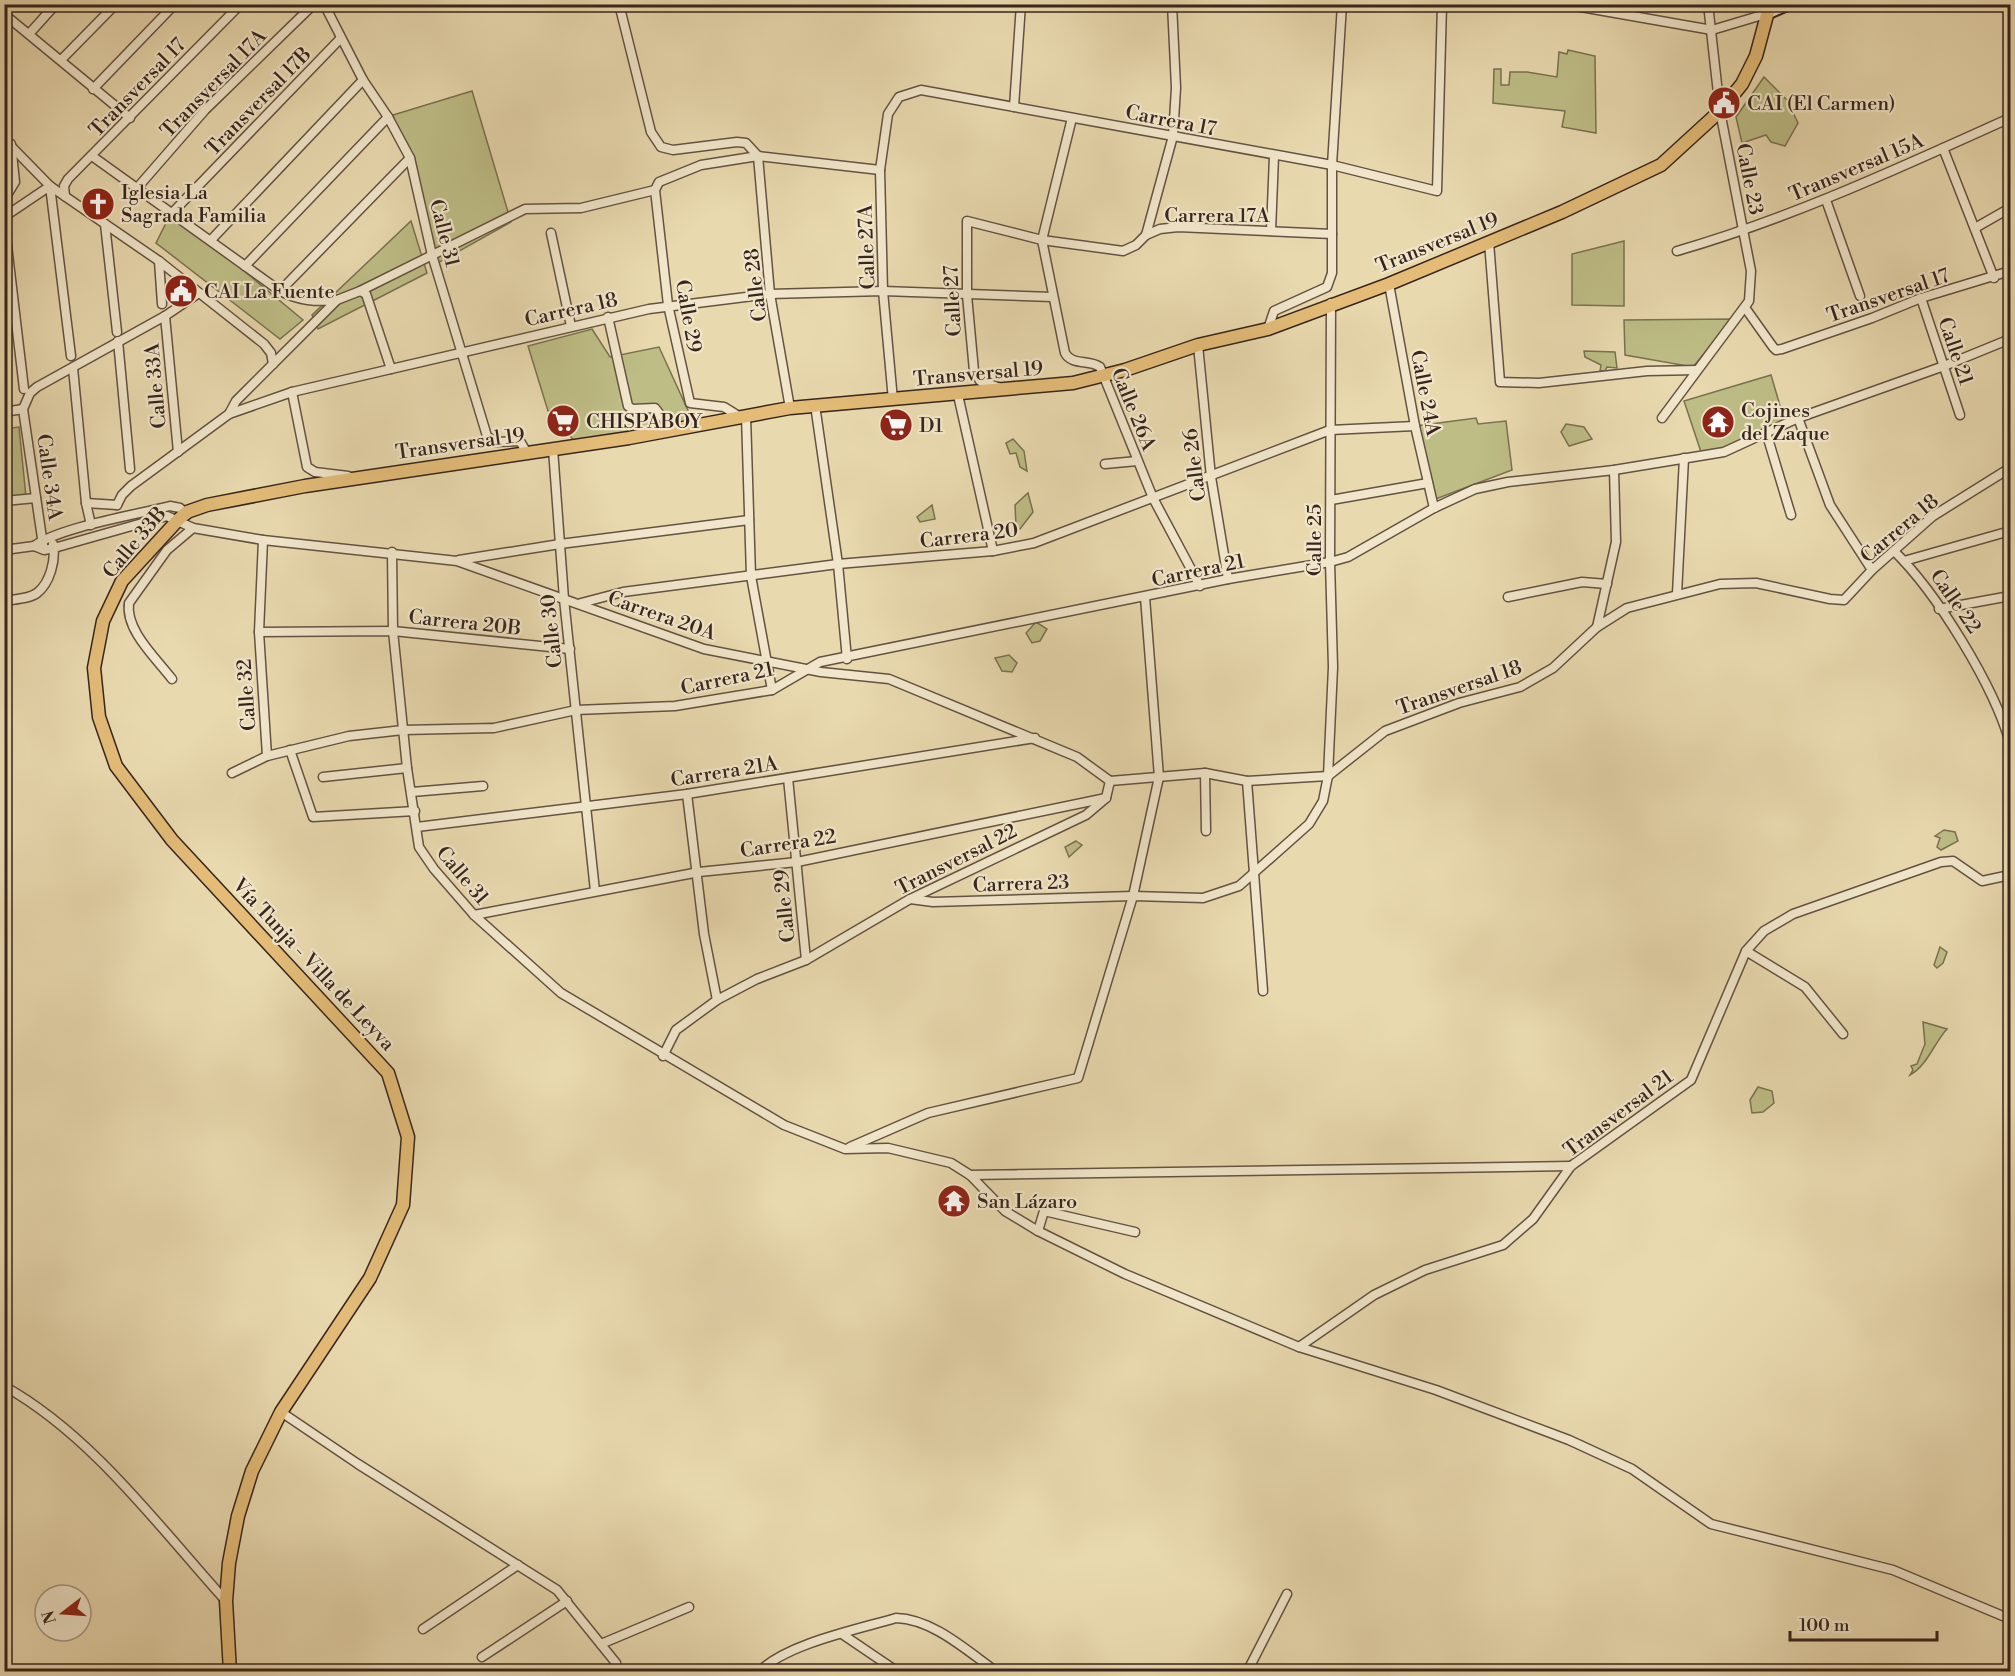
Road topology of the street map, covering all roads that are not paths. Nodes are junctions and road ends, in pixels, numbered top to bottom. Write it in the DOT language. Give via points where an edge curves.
graph roads {
  1 [pos="56,4"];
  2 [pos="116,4"];
  3 [pos="175,4"];
  4 [pos="241,4"];
  5 [pos="314,4"];
  6 [pos="324,4"];
  7 [pos="620,4"];
  8 [pos="1021,4"];
  9 [pos="1172,4"];
  10 [pos="1342,4"];
  11 [pos="1442,4"];
  12 [pos="1564,4"];
  13 [pos="1708,4"];
  14 [pos="1789,4"];
  15 [pos="1769,9"];
  16 [pos="4,14"];
  17 [pos="1712,30"];
  18 [pos="29,34"];
  19 [pos="340,39"];
  20 [pos="61,60"];
  21 [pos="363,80"];
  22 [pos="93,89"];
  23 [pos="899,97"];
  24 [pos="1014,108"];
  25 [pos="1720,111"];
  26 [pos="388,117"];
  27 [pos="130,118"];
  28 [pos="1072,118"];
  29 [pos="2010,118"];
  30 [pos="1173,136"];
  31 [pos="8,142"];
  32 [pos="1943,148"];
  33 [pos="92,156"];
  34 [pos="758,156"];
  35 [pos="1274,156"];
  36 [pos="410,158"];
  37 [pos="1332,165"];
  38 [pos="880,170"];
  39 [pos="50,186"];
  40 [pos="657,186"];
  41 [pos="138,187"];
  42 [pos="65,196"];
  43 [pos="4,200"];
  44 [pos="1826,200"];
  45 [pos="2010,208"];
  46 [pos="173,212"];
  47 [pos="4,219"];
  48 [pos="967,221"];
  49 [pos="105,224"];
  50 [pos="1975,228"];
  51 [pos="1271,231"];
  52 [pos="1744,232"];
  53 [pos="551,233"];
  54 [pos="1332,234"];
  55 [pos="1146,235"];
  56 [pos="211,240"];
  57 [pos="1042,240"];
  58 [pos="1490,242"];
  59 [pos="1677,251"];
  60 [pos="432,255"];
  61 [pos="159,261"];
  62 [pos="245,266"];
  63 [pos="2010,271"];
  64 [pos="1994,278"];
  65 [pos="1389,284"];
  66 [pos="280,291"];
  67 [pos="883,291"];
  68 [pos="199,293"];
  69 [pos="363,293"];
  70 [pos="771,294"];
  71 [pos="967,295"];
  72 [pos="1860,296"];
  73 [pos="1052,297"];
  74 [pos="1921,298"];
  75 [pos="337,300"];
  76 [pos="1331,303"];
  77 [pos="162,304"];
  78 [pos="668,305"];
  79 [pos="1746,309"];
  80 [pos="165,316"];
  81 [pos="608,318"];
  82 [pos="571,326"];
  83 [pos="1268,329"];
  84 [pos="118,336"];
  85 [pos="2010,339"];
  86 [pos="1198,345"];
  87 [pos="461,352"];
  88 [pos="71,356"];
  89 [pos="273,364"];
  90 [pos="1944,366"];
  91 [pos="74,368"];
  92 [pos="391,369"];
  93 [pos="1697,370"];
  94 [pos="1104,376"];
  95 [pos="24,389"];
  96 [pos="1010,391"];
  97 [pos="292,392"];
  98 [pos="958,395"];
  99 [pos="893,400"];
  100 [pos="815,405"];
  101 [pos="790,408"];
  102 [pos="23,409"];
  103 [pos="4,412"];
  104 [pos="229,414"];
  105 [pos="1960,414"];
  106 [pos="742,417"];
  107 [pos="1662,417"];
  108 [pos="1798,418"];
  109 [pos="1415,426"];
  110 [pos="672,430"];
  111 [pos="1330,430"];
  112 [pos="1766,432"];
  113 [pos="553,449"];
  114 [pos="178,452"];
  115 [pos="527,453"];
  116 [pos="1683,458"];
  117 [pos="1137,461"];
  118 [pos="1105,465"];
  119 [pos="2010,468"];
  120 [pos="130,469"];
  121 [pos="1614,470"];
  122 [pos="360,477"];
  123 [pos="1211,477"];
  124 [pos="1428,483"];
  125 [pos="36,498"];
  126 [pos="1153,498"];
  127 [pos="1331,500"];
  128 [pos="4,501"];
  129 [pos="86,503"];
  130 [pos="117,505"];
  131 [pos="1434,508"];
  132 [pos="1791,515"];
  133 [pos="120,518"];
  134 [pos="749,520"];
  135 [pos="186,521"];
  136 [pos="91,525"];
  137 [pos="2010,531"];
  138 [pos="264,540"];
  139 [pos="43,544"];
  140 [pos="560,544"];
  141 [pos="54,548"];
  142 [pos="4,550"];
  143 [pos="993,551"];
  144 [pos="1894,551"];
  145 [pos="392,552"];
  146 [pos="457,561"];
  147 [pos="1904,561"];
  148 [pos="1330,562"];
  149 [pos="838,564"];
  150 [pos="1872,570"];
  151 [pos="752,576"];
  152 [pos="1228,579"];
  153 [pos="1607,584"];
  154 [pos="1200,586"];
  155 [pos="1677,594"];
  156 [pos="2010,596"];
  157 [pos="1145,597"];
  158 [pos="1508,597"];
  159 [pos="564,599"];
  160 [pos="1844,600"];
  161 [pos="4,601"];
  162 [pos="580,603"];
  163 [pos="1939,609"];
  164 [pos="1597,627"];
  165 [pos="259,632"];
  166 [pos="393,632"];
  167 [pos="570,649"];
  168 [pos="848,659"];
  169 [pos="767,661"];
  170 [pos="94,668"];
  171 [pos="809,669"];
  172 [pos="172,679"];
  173 [pos="772,690"];
  174 [pos="576,710"];
  175 [pos="404,730"];
  176 [pos="2010,737"];
  177 [pos="1035,738"];
  178 [pos="290,750"];
  179 [pos="267,756"];
  180 [pos="407,768"];
  181 [pos="232,773"];
  182 [pos="1205,773"];
  183 [pos="1328,776"];
  184 [pos="323,777"];
  185 [pos="1159,777"];
  186 [pos="788,778"];
  187 [pos="1247,781"];
  188 [pos="1110,782"];
  189 [pos="483,786"];
  190 [pos="412,792"];
  191 [pos="687,794"];
  192 [pos="1106,798"];
  193 [pos="587,808"];
  194 [pos="415,811"];
  195 [pos="417,827"];
  196 [pos="1206,831"];
  197 [pos="796,862"];
  198 [pos="699,872"];
  199 [pos="1254,875"];
  200 [pos="2010,875"];
  201 [pos="595,891"];
  202 [pos="1133,896"];
  203 [pos="910,899"];
  204 [pos="474,915"];
  205 [pos="1746,951"];
  206 [pos="806,960"];
  207 [pos="1263,991"];
  208 [pos="717,1000"];
  209 [pos="1843,1034"];
  210 [pos="663,1056"];
  211 [pos="845,1149"];
  212 [pos="1571,1166"];
  213 [pos="970,1175"];
  214 [pos="1038,1231"];
  215 [pos="1135,1232"];
  216 [pos="1299,1347"];
  217 [pos="4,1386"];
  218 [pos="281,1412"];
  219 [pos="518,1565"];
  220 [pos="1287,1594"];
  221 [pos="567,1601"];
  222 [pos="226,1602"];
  223 [pos="689,1607"];
  224 [pos="2010,1619"];
  225 [pos="423,1629"];
  226 [pos="842,1634"];
  227 [pos="601,1644"];
  228 [pos="482,1657"];
  229 [pos="615,1663"];
  230 [pos="230,1671"];
  231 [pos="759,1671"];
  232 [pos="898,1671"];
  233 [pos="997,1671"];
  234 [pos="1247,1671"];
  1 -- 18 [label="street"];
  2 -- 20 [label="street"];
  3 -- 22 [label="street"];
  4 -- 27 [label="street, Transversal 17"];
  5 -- 41 [label="street, Transversal 17A" via="205,110"];
  6 -- 19 [label="street, Calle 31"];
  7 -- 34 [label="street" via="651,132 661,147 673,150 737,142 746,143"];
  8 -- 24 [label="street"];
  9 -- 30 [label="street" via="1176,88"];
  10 -- 37 [label="street"];
  11 -- 37 [label="street, Carrera 17" via="1437,191"];
  12 -- 17 [label="street"];
  13 -- 17 [label="street, Calle 23"];
  14 -- 15 [label="street"];
  15 -- 17 [label="street"];
  15 -- 25 [label="main road, Transversal 19" via="1756,56 1742,84"];
  16 -- 18 [label="street"];
  17 -- 25 [label="street, Calle 23"];
  18 -- 20 [label="street"];
  19 -- 21 [label="street, Calle 31"];
  19 -- 46 [label="street, Transversal 17B"];
  20 -- 22 [label="street"];
  21 -- 26 [label="street, Calle 31"];
  21 -- 56 [label="street"];
  22 -- 27 [label="street"];
  23 -- 24 [label="street, Carrera 17" via="921,90"];
  23 -- 38 [label="street, Calle 27A" via="888,114"];
  24 -- 28 [label="street, Carrera 17"];
  25 -- 52 [label="street, Calle 23"];
  25 -- 58 [label="main road, Transversal 19" via="1661,165"];
  26 -- 36 [label="street, Calle 31"];
  26 -- 62 [label="street"];
  27 -- 33 [label="street, Transversal 17"];
  28 -- 30 [label="street, Carrera 17"];
  28 -- 57 [label="street, Calle 26A"];
  29 -- 32 [label="street, Transversal 15A"];
  30 -- 35 [label="street, Carrera 17"];
  30 -- 55 [label="street"];
  31 -- 39 [label="street"];
  31 -- 43 [label="street" via="15,182"];
  32 -- 44 [label="street, Transversal 15A"];
  32 -- 50 [label="street"];
  33 -- 41 [label="street"];
  33 -- 42 [label="street, Transversal 17" via="68,179"];
  34 -- 38 [label="street"];
  34 -- 40 [label="street" via="701,165"];
  34 -- 70 [label="street, Calle 28"];
  35 -- 37 [label="street, Carrera 17"];
  35 -- 51 [label="street"];
  36 -- 60 [label="street, Calle 31"];
  36 -- 66 [label="street"];
  37 -- 54 [label="street"];
  38 -- 67 [label="street, Calle 27A"];
  39 -- 42 [label="street"];
  39 -- 47 [label="street"];
  39 -- 88 [label="street"];
  40 -- 60 [label="street" via="581,208 525,208"];
  40 -- 78 [label="street, Calle 29"];
  41 -- 46 [label="street"];
  42 -- 49 [label="street"];
  44 -- 52 [label="street, Transversal 15A"];
  44 -- 72 [label="street"];
  45 -- 50 [label="street"];
  46 -- 56 [label="street"];
  47 -- 95 [label="street"];
  48 -- 57 [label="street, Carrera 17A"];
  48 -- 71 [label="street, Calle 27"];
  49 -- 61 [label="street"];
  49 -- 84 [label="street, Calle 33A"];
  50 -- 64 [label="street"];
  51 -- 54 [label="street, Carrera 17A"];
  51 -- 55 [label="street, Carrera 17A" via="1178,227"];
  52 -- 59 [label="street, Transversal 15A"];
  52 -- 79 [label="street, Calle 23" via="1751,271"];
  53 -- 82 [label="street"];
  54 -- 83 [label="street" via="1328,288 1274,311"];
  55 -- 57 [label="street, Carrera 17A" via="1124,251"];
  56 -- 62 [label="street"];
  57 -- 73 [label="street, Calle 26A"];
  58 -- 65 [label="main road, Transversal 19"];
  58 -- 93 [label="street" via="1500,382 1539,383 1647,371"];
  60 -- 69 [label="street"];
  60 -- 87 [label="street, Calle 31"];
  61 -- 68 [label="street"];
  61 -- 77 [label="street"];
  62 -- 66 [label="street"];
  63 -- 64 [label="street, Transversal 17"];
  64 -- 74 [label="street, Transversal 17"];
  65 -- 76 [label="main road, Transversal 19"];
  65 -- 109 [label="street, Calle 24A"];
  66 -- 75 [label="street" via="298,300"];
  67 -- 70 [label="street, Carrera 18"];
  67 -- 71 [label="street, Carrera 18"];
  67 -- 99 [label="street, Calle 27A"];
  68 -- 80 [label="street"];
  68 -- 89 [label="street" via="264,344"];
  69 -- 75 [label="street"];
  69 -- 92 [label="street"];
  70 -- 78 [label="street, Carrera 18"];
  70 -- 101 [label="street, Calle 28"];
  71 -- 73 [label="street, Carrera 18"];
  71 -- 96 [label="street, Calle 27" via="974,371 980,381"];
  73 -- 94 [label="street, Calle 26A" via="1067,357 1094,362"];
  74 -- 79 [label="street, Transversal 17" via="1776,350"];
  74 -- 90 [label="street, Calle 21"];
  75 -- 89 [label="street"];
  76 -- 83 [label="main road, Transversal 19"];
  76 -- 111 [label="street, Calle 25"];
  78 -- 81 [label="street, Carrera 18"];
  78 -- 106 [label="street, Calle 29" via="690,404 724,407"];
  79 -- 93 [label="street"];
  80 -- 84 [label="street"];
  80 -- 114 [label="street, Calle 33A"];
  81 -- 82 [label="street, Carrera 18"];
  81 -- 110 [label="street" via="628,406 655,408"];
  82 -- 87 [label="street, Carrera 18"];
  83 -- 86 [label="main road, Transversal 19"];
  84 -- 91 [label="street"];
  84 -- 120 [label="street, Calle 33A"];
  85 -- 90 [label="street"];
  86 -- 94 [label="main road, Transversal 19"];
  86 -- 123 [label="street, Calle 26"];
  87 -- 92 [label="street, Carrera 18"];
  87 -- 115 [label="street, Calle 31" via="489,440 520,441"];
  89 -- 104 [label="street" via="236,401"];
  90 -- 105 [label="street, Calle 21"];
  90 -- 108 [label="street"];
  91 -- 102 [label="street" via="37,387"];
  91 -- 129 [label="street"];
  92 -- 97 [label="street, Carrera 18"];
  93 -- 107 [label="street"];
  94 -- 96 [label="main road, Transversal 19"];
  94 -- 117 [label="street, Calle 26A"];
  96 -- 98 [label="main road, Transversal 19"];
  97 -- 104 [label="street, Carrera 18"];
  97 -- 122 [label="street" via="307,467 315,472"];
  98 -- 99 [label="main road, Transversal 19"];
  98 -- 143 [label="street"];
  99 -- 100 [label="main road, Transversal 19"];
  100 -- 101 [label="main road, Transversal 19"];
  100 -- 149 [label="street"];
  101 -- 106 [label="main road, Transversal 19"];
  102 -- 103 [label="street"];
  102 -- 125 [label="street, Calle 34A"];
  104 -- 114 [label="street, Carrera 18"];
  106 -- 110 [label="main road, Transversal 19"];
  106 -- 134 [label="street"];
  108 -- 112 [label="street"];
  108 -- 150 [label="street" via="1830,505"];
  109 -- 111 [label="street, Carrera 20"];
  109 -- 124 [label="street, Calle 24A"];
  110 -- 113 [label="main road, Transversal 19"];
  111 -- 123 [label="street, Carrera 20"];
  111 -- 127 [label="street, Calle 25"];
  112 -- 116 [label="street" via="1724,452"];
  112 -- 132 [label="street"];
  113 -- 115 [label="main road, Transversal 19"];
  113 -- 140 [label="street, Calle 30"];
  114 -- 130 [label="street, Carrera 18" via="131,486"];
  115 -- 122 [label="main road, Transversal 19"];
  116 -- 121 [label="street"];
  116 -- 155 [label="street"];
  117 -- 118 [label="street"];
  117 -- 126 [label="street, Calle 26A"];
  119 -- 144 [label="street, Carrera 18" via="1933,516"];
  121 -- 131 [label="street, Carrera 21" via="1508,482 1475,489"];
  121 -- 153 [label="street" via="1616,542"];
  122 -- 135 [label="main road, Transversal 19" via="207,505"];
  123 -- 126 [label="street, Carrera 20"];
  123 -- 152 [label="street, Calle 26"];
  124 -- 127 [label="street"];
  124 -- 131 [label="street, Calle 24A"];
  125 -- 128 [label="street"];
  125 -- 139 [label="street, Calle 34A"];
  126 -- 143 [label="street, Carrera 20" via="1034,543"];
  126 -- 154 [label="street, Calle 26A"];
  127 -- 148 [label="street, Calle 25"];
  129 -- 130 [label="street"];
  129 -- 136 [label="street"];
  130 -- 133 [label="street"];
  131 -- 148 [label="street, Carrera 21" via="1348,557"];
  133 -- 135 [label="street" via="170,506"];
  133 -- 136 [label="street"];
  134 -- 140 [label="street"];
  134 -- 151 [label="street"];
  135 -- 138 [label="street, Carrera 20A"];
  135 -- 141 [label="street" via="167,516 157,518"];
  135 -- 170 [label="main road, Calle 33B" via="122,581 103,621"];
  135 -- 172 [label="street" via="129,603 128,613 131,624"];
  136 -- 139 [label="street"];
  137 -- 147 [label="street"];
  138 -- 145 [label="street, Carrera 20A"];
  138 -- 165 [label="street"];
  139 -- 141 [label="street, Calle 34A"];
  139 -- 142 [label="street"];
  140 -- 146 [label="street"];
  140 -- 159 [label="street, Calle 30"];
  141 -- 161 [label="street" via="54,561 36,594"];
  143 -- 149 [label="street, Carrera 20"];
  144 -- 147 [label="street, Calle 22"];
  144 -- 150 [label="street, Carrera 18"];
  145 -- 146 [label="street, Carrera 20A"];
  145 -- 166 [label="street, Calle 31"];
  146 -- 159 [label="street, Carrera 20A"];
  147 -- 163 [label="street, Calle 22"];
  148 -- 152 [label="street, Carrera 21"];
  148 -- 183 [label="street, Calle 25" via="1333,667"];
  149 -- 151 [label="street, Carrera 20"];
  149 -- 168 [label="street"];
  150 -- 160 [label="street, Carrera 18"];
  151 -- 162 [label="street, Carrera 20" via="623,592"];
  151 -- 169 [label="street"];
  152 -- 154 [label="street, Carrera 21"];
  153 -- 158 [label="street" via="1582,582"];
  153 -- 164 [label="street"];
  154 -- 157 [label="street, Carrera 21"];
  155 -- 160 [label="street, Transversal 18" via="1720,584 1756,584"];
  155 -- 164 [label="street, Transversal 18" via="1627,608"];
  156 -- 163 [label="street"];
  157 -- 168 [label="street, Carrera 21"];
  157 -- 185 [label="street"];
  159 -- 162 [label="street, Carrera 20A"];
  159 -- 167 [label="street, Calle 30"];
  162 -- 169 [label="street, Carrera 20A" via="704,649"];
  163 -- 176 [label="street, Calle 22" via="1983,679"];
  164 -- 183 [label="street, Transversal 18" via="1553,668 1528,682 1385,731"];
  165 -- 166 [label="street"];
  165 -- 179 [label="street, Calle 32"];
  166 -- 167 [label="street, Carrera 20B"];
  166 -- 175 [label="street, Calle 31"];
  167 -- 174 [label="street, Calle 30"];
  168 -- 171 [label="street, Carrera 21" via="820,662"];
  169 -- 171 [label="street, Carrera 20A"];
  169 -- 173 [label="street"];
  170 -- 218 [label="main road, Vía Tunja - Villa de Leyva" via="99,717 116,766 172,840 388,1073 408,1137 403,1205 370,1278"];
  171 -- 173 [label="street, Carrera 21"];
  171 -- 177 [label="street, Carrera 20A" via="889,679"];
  173 -- 174 [label="street, Carrera 21" via="675,706"];
  174 -- 175 [label="street, Carrera 21" via="494,728"];
  174 -- 193 [label="street, Calle 30"];
  175 -- 178 [label="street, Carrera 21" via="349,736"];
  175 -- 180 [label="street, Calle 31"];
  177 -- 186 [label="street, Carrera 21A"];
  177 -- 188 [label="street, Carrera 20A" via="1077,758"];
  178 -- 179 [label="street, Carrera 21"];
  178 -- 194 [label="street" via="314,817"];
  179 -- 181 [label="street, Carrera 21"];
  180 -- 184 [label="street"];
  180 -- 190 [label="street, Calle 31"];
  182 -- 185 [label="street"];
  182 -- 187 [label="street"];
  182 -- 196 [label="street"];
  183 -- 187 [label="street"];
  183 -- 199 [label="street, Calle 25" via="1323,801 1309,824"];
  185 -- 188 [label="street"];
  185 -- 202 [label="street"];
  186 -- 191 [label="street, Carrera 21A"];
  186 -- 197 [label="street, Calle 29"];
  187 -- 199 [label="street"];
  188 -- 192 [label="street"];
  189 -- 190 [label="street"];
  190 -- 194 [label="street, Calle 31"];
  191 -- 193 [label="street, Carrera 21A"];
  191 -- 198 [label="street"];
  192 -- 197 [label="street, Carrera 22"];
  192 -- 203 [label="street, Transversal 22" via="1086,815"];
  193 -- 195 [label="street, Carrera 21A"];
  193 -- 201 [label="street, Calle 30"];
  194 -- 195 [label="street, Calle 31"];
  195 -- 204 [label="street, Calle 31" via="419,847"];
  197 -- 198 [label="street, Carrera 22"];
  197 -- 206 [label="street, Calle 29"];
  198 -- 201 [label="street, Carrera 22"];
  198 -- 208 [label="street" via="704,934"];
  199 -- 202 [label="street, Carrera 23" via="1239,886 1203,898"];
  199 -- 207 [label="street"];
  200 -- 205 [label="street, Transversal 21" via="1982,880 1953,861 1941,862 1793,914 1764,931"];
  201 -- 204 [label="street, Carrera 22"];
  202 -- 203 [label="street, Carrera 23" via="933,902"];
  202 -- 211 [label="street" via="1078,1078 928,1113"];
  203 -- 206 [label="street, Transversal 22"];
  204 -- 210 [label="street, Calle 31" via="561,993"];
  205 -- 209 [label="street" via="1805,987"];
  205 -- 212 [label="street, Transversal 21" via="1691,1080"];
  206 -- 208 [label="street"];
  208 -- 210 [label="street" via="676,1030"];
  210 -- 211 [label="street, Calle 31" via="784,1125"];
  211 -- 213 [label="street" via="888,1148 951,1163"];
  212 -- 213 [label="street"];
  212 -- 216 [label="street, Transversal 21" via="1533,1219 1503,1245 1425,1270 1374,1295"];
  213 -- 214 [label="street" via="1005,1211"];
  214 -- 215 [label="street" via="1044,1211"];
  214 -- 216 [label="street" via="1125,1274"];
  216 -- 224 [label="street" via="1436,1390 1569,1440 1632,1469 1711,1524 1893,1570"];
  217 -- 222 [label="street" via="36,1404 86,1446"];
  218 -- 219 [label="street"];
  218 -- 222 [label="main road, Vía Tunja - Villa de Leyva" via="252,1471 238,1516"];
  219 -- 221 [label="street"];
  219 -- 225 [label="street"];
  220 -- 234 [label="street"];
  221 -- 227 [label="street"];
  221 -- 228 [label="street"];
  222 -- 230 [label="main road, Vía Tunja - Villa de Leyva"];
  223 -- 227 [label="street"];
  226 -- 231 [label="street" via="792,1651"];
  226 -- 232 [label="street"];
  226 -- 233 [label="street" via="896,1618 914,1618"];
  227 -- 229 [label="street"];
}
